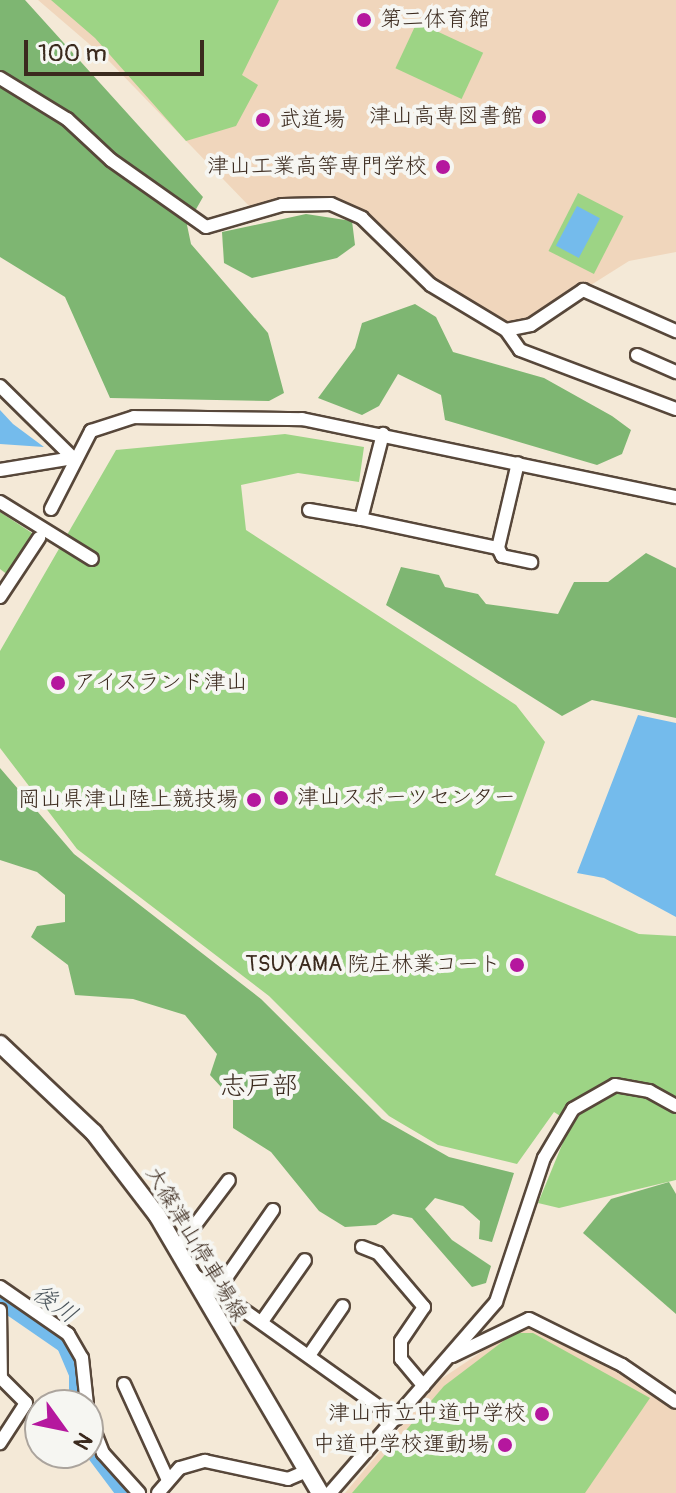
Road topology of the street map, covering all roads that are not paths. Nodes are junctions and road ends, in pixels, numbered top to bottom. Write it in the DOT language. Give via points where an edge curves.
graph roads {
  1 [pos="0,78"];
  2 [pos="506,330"];
  3 [pos="676,331"];
  4 [pos="637,355"];
  5 [pos="676,372"];
  6 [pos="0,386"];
  7 [pos="676,409"];
  8 [pos="383,434"];
  9 [pos="73,458"];
  10 [pos="518,463"];
  11 [pos="0,470"];
  12 [pos="676,497"];
  13 [pos="0,502"];
  14 [pos="51,509"];
  15 [pos="309,510"];
  16 [pos="361,519"];
  17 [pos="39,538"];
  18 [pos="498,548"];
  19 [pos="92,559"];
  20 [pos="531,562"];
  21 [pos="0,597"];
  22 [pos="2,1050"];
  23 [pos="676,1106"];
  24 [pos="229,1180"];
  25 [pos="273,1210"];
  26 [pos="362,1247"];
  27 [pos="177,1249"];
  28 [pos="305,1260"];
  29 [pos="190,1272"];
  30 [pos="0,1287"];
  31 [pos="219,1288"];
  32 [pos="343,1306"];
  33 [pos="0,1310"];
  34 [pos="263,1320"];
  35 [pos="310,1354"];
  36 [pos="449,1357"];
  37 [pos="124,1384"];
  38 [pos="424,1386"];
  39 [pos="85,1389"];
  40 [pos="676,1402"];
  41 [pos="396,1419"];
  42 [pos="0,1443"];
  43 [pos="104,1454"];
  44 [pos="307,1471"];
  45 [pos="168,1480"];
  46 [pos="139,1493"];
  47 [pos="158,1493"];
  48 [pos="320,1493"];
  49 [pos="330,1493"];
  1 -- 2 [label="street" via="67,119 111,160 206,227 282,205 331,204 362,218 431,285"];
  2 -- 3 [label="street" via="531,325 583,290"];
  2 -- 7 [label="street" via="520,350"];
  4 -- 5 [label="street"];
  6 -- 9 [label="street"];
  8 -- 9 [label="street" via="302,419 134,417 91,431"];
  8 -- 10 [label="street"];
  8 -- 16 [label="street"];
  9 -- 11 [label="street"];
  9 -- 14 [label="street"];
  10 -- 12 [label="street"];
  10 -- 18 [label="street"];
  13 -- 19 [label="street"];
  15 -- 16 [label="street"];
  16 -- 18 [label="street"];
  17 -- 21 [label="street"];
  18 -- 20 [label="street" via="502,556"];
  22 -- 27 [label="main road, 大篠津山停車場線" via="110,1151"];
  23 -- 36 [label="street" via="649,1091 615,1085 573,1109 544,1158 496,1302"];
  24 -- 27 [label="street"];
  25 -- 31 [label="street"];
  26 -- 38 [label="street" via="378,1253 424,1307 401,1341 401,1359"];
  27 -- 29 [label="main road, 大篠津山停車場線"];
  28 -- 34 [label="street"];
  29 -- 31 [label="street"];
  29 -- 44 [label="main road, 大篠津山停車場線"];
  30 -- 39 [label="street" via="68,1334 82,1358"];
  31 -- 34 [label="street"];
  32 -- 35 [label="street"];
  33 -- 42 [label="street" via="1,1378 26,1403"];
  34 -- 35 [label="street"];
  35 -- 41 [label="street"];
  36 -- 38 [label="street"];
  36 -- 40 [label="street" via="529,1319 622,1365"];
  37 -- 45 [label="street"];
  38 -- 41 [label="street"];
  41 -- 49 [label="street"];
  43 -- 46 [label="street"];
  44 -- 45 [label="street" via="288,1479 205,1461"];
  44 -- 48 [label="main road, 大篠津山停車場線"];
  45 -- 47 [label="street"];
}
